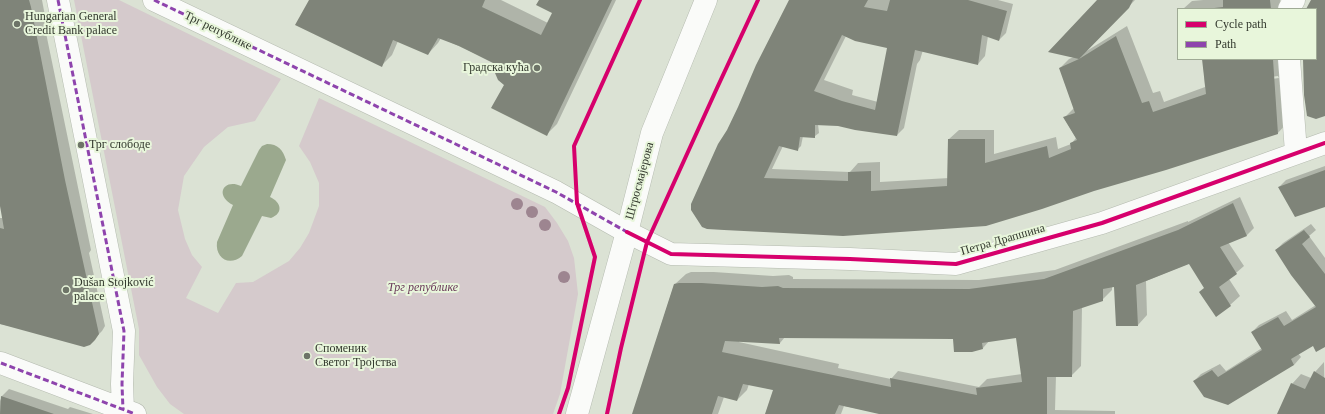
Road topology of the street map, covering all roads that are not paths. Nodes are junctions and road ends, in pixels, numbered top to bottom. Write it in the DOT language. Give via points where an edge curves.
graph roads {
  1 [pos="58,0"];
  2 [pos="154,0"];
  3 [pos="706,0"];
  4 [pos="1289,60"];
  5 [pos="1325,143"];
  6 [pos="1296,152"];
  7 [pos="627,232"];
  8 [pos="1,363"];
  9 [pos="129,412"];
  10 [pos="577,414"];
  1 -- 9 [label="street" via="124,331 122,384"];
  2 -- 7 [label="street, Трг републике" via="556,192"];
  3 -- 7 [label="street, Штросмајерова" via="652,133"];
  4 -- 6 [label="street"];
  5 -- 6 [label="street, Петра Драпшина"];
  6 -- 7 [label="street, Петра Драпшина" via="1102,223 956,264 672,254"];
  7 -- 10 [label="street, Штросмајерова"];
  8 -- 9 [label="street"];
}
